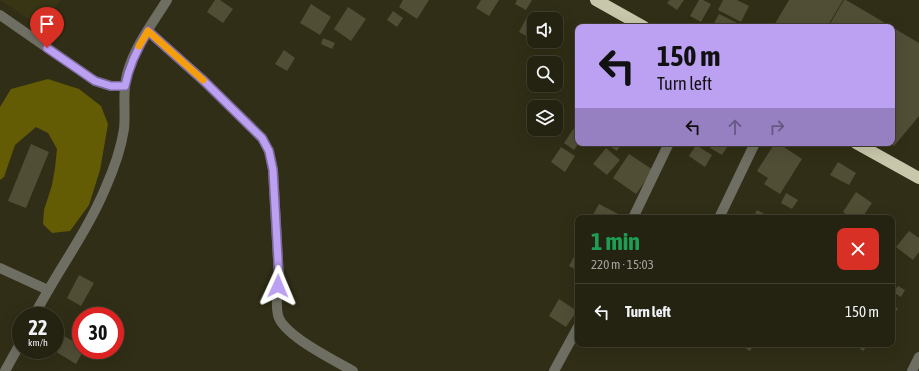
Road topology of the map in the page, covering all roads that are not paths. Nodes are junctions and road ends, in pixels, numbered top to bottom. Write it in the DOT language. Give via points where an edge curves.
graph roads {
  1 [pos="167,0"];
  2 [pos="596,0"];
  3 [pos="0,15"];
  4 [pos="639,24"];
  5 [pos="148,31"];
  6 [pos="125,86"];
  7 [pos="668,146"];
  8 [pos="754,146"];
  9 [pos="861,146"];
  10 [pos="919,178"];
  11 [pos="634,215"];
  12 [pos="720,215"];
  13 [pos="0,268"];
  14 [pos="48,290"];
  15 [pos="39,307"];
  16 [pos="575,332"];
  17 [pos="919,357"];
  18 [pos="12,358"];
  19 [pos="5,371"];
  20 [pos="353,371"];
  21 [pos="554,371"];
  22 [pos="912,371"];
  1 -- 5 [label="street"];
  2 -- 4 [label="highway"];
  3 -- 6 [label="street" via="95,81 111,86"];
  5 -- 6 [label="street" via="136,51"];
  5 -- 20 [label="street" via="262,138 269,151 273,170 280,321 305,343"];
  6 -- 14 [label="street" via="124,129 105,190"];
  7 -- 11 [label="street"];
  8 -- 12 [label="street"];
  9 -- 10 [label="highway"];
  13 -- 14 [label="street"];
  14 -- 15 [label="street"];
  16 -- 21 [label="street"];
  17 -- 22 [label="street"];
  18 -- 19 [label="street"];
}
